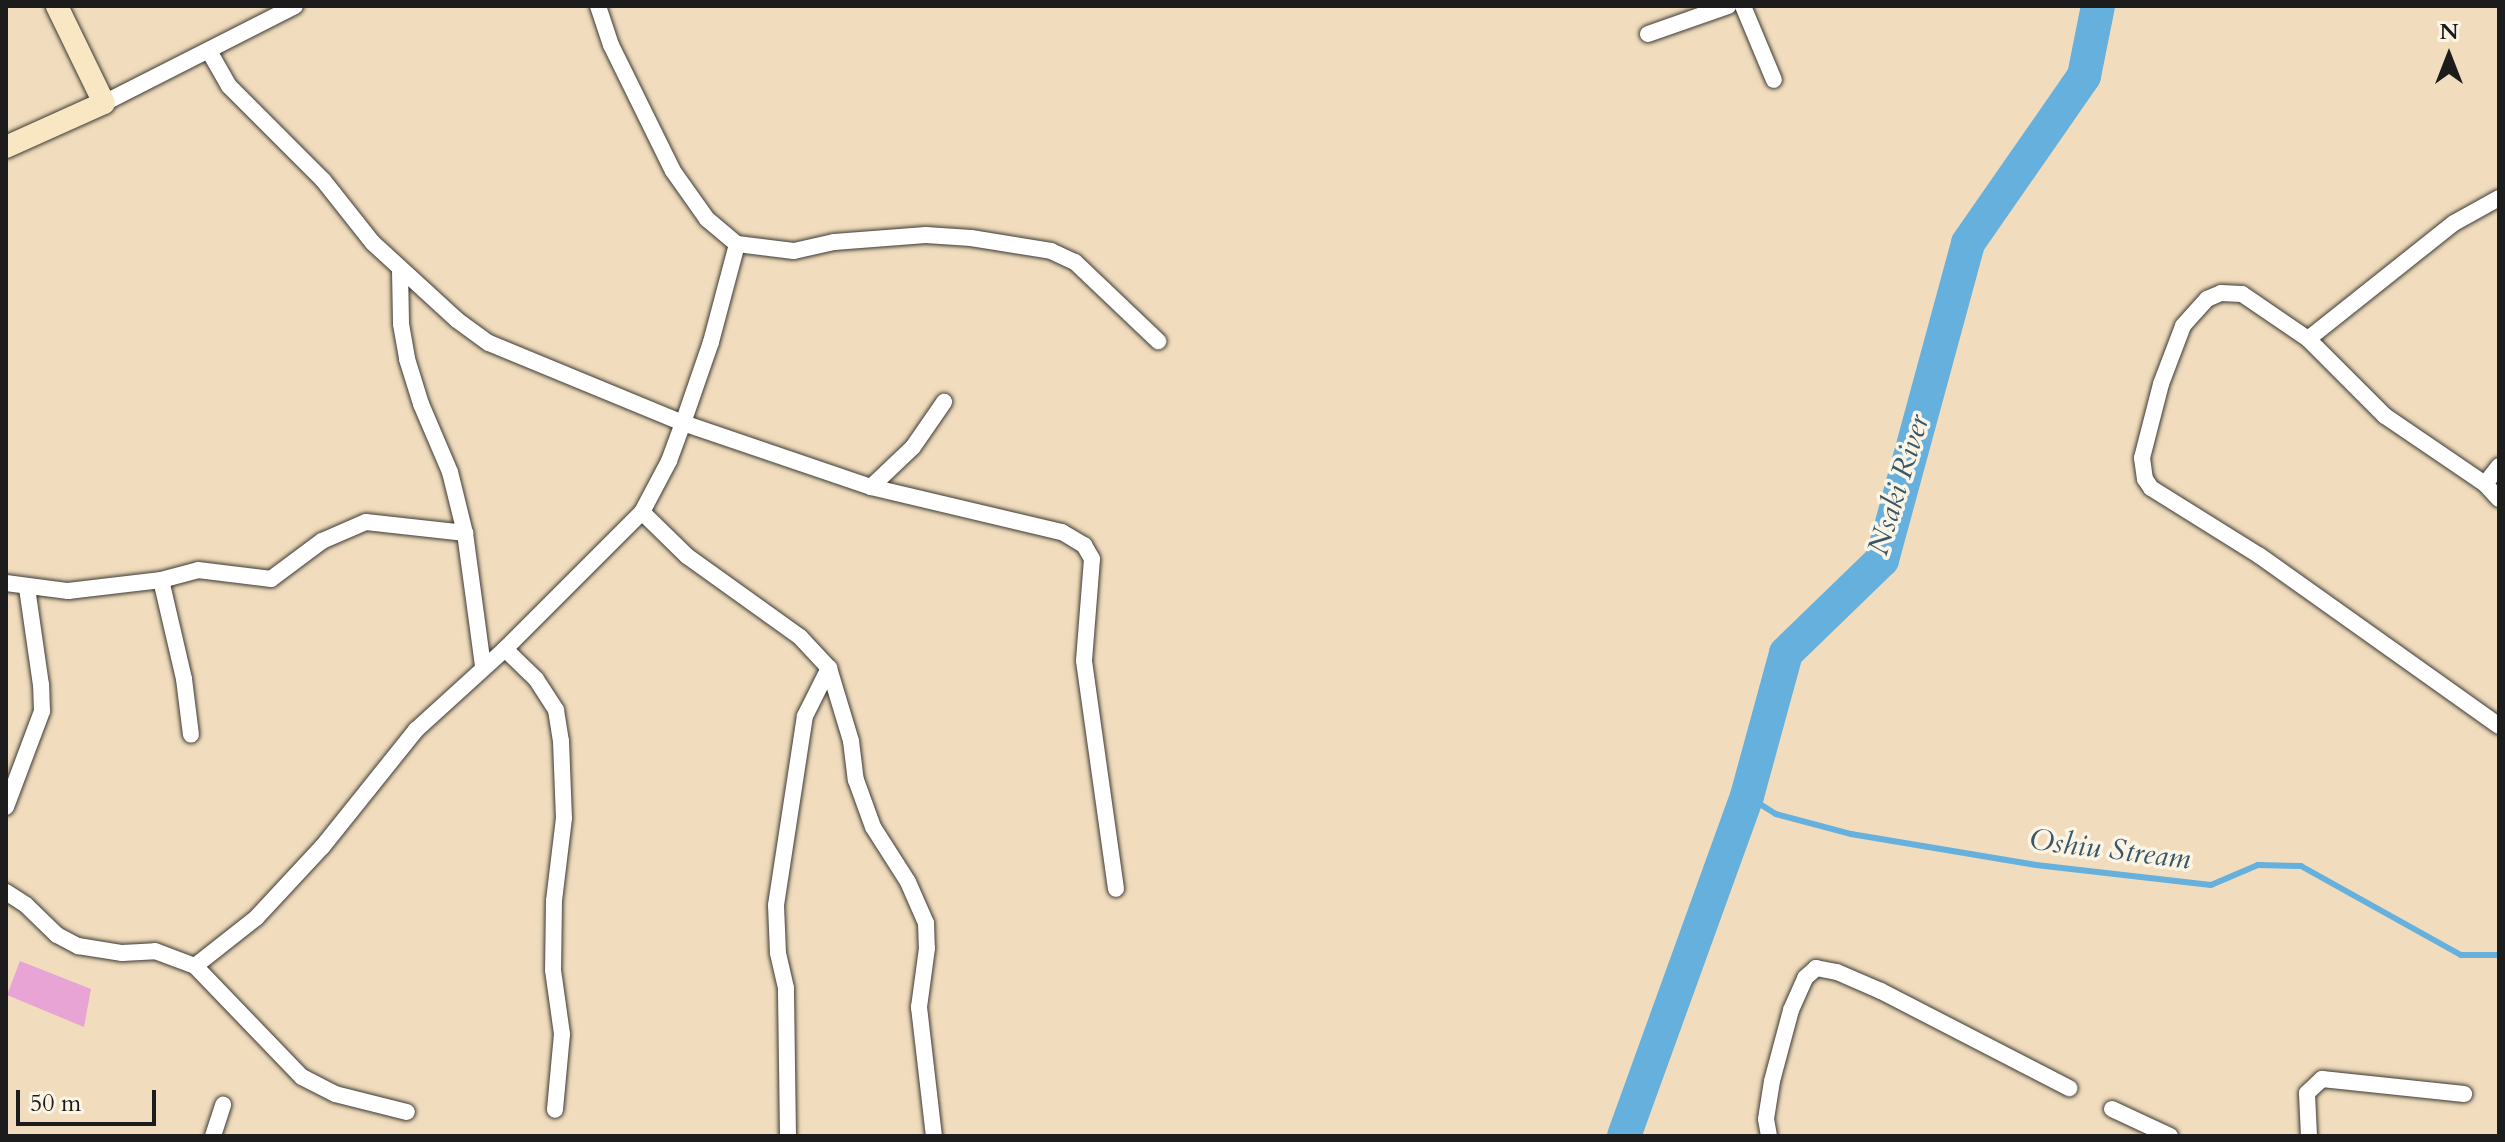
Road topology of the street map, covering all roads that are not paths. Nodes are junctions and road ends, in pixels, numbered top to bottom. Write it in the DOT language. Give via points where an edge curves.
graph roads {
  1 [pos="57,6"];
  2 [pos="295,6"];
  3 [pos="598,6"];
  4 [pos="1728,6"];
  5 [pos="1743,6"];
  6 [pos="1648,34"];
  7 [pos="209,51"];
  8 [pos="1774,80"];
  9 [pos="104,103"];
  10 [pos="6,147"];
  11 [pos="2499,198"];
  12 [pos="737,244"];
  13 [pos="400,270"];
  14 [pos="2308,339"];
  15 [pos="1158,341"];
  16 [pos="944,402"];
  17 [pos="683,423"];
  18 [pos="2499,466"];
  19 [pos="2485,484"];
  20 [pos="871,487"];
  21 [pos="2499,499"];
  22 [pos="642,512"];
  23 [pos="465,533"];
  24 [pos="161,580"];
  25 [pos="6,583"];
  26 [pos="27,588"];
  27 [pos="505,649"];
  28 [pos="483,666"];
  29 [pos="829,668"];
  30 [pos="2499,726"];
  31 [pos="191,735"];
  32 [pos="6,807"];
  33 [pos="1116,889"];
  34 [pos="6,892"];
  35 [pos="195,966"];
  36 [pos="2069,1088"];
  37 [pos="2464,1094"];
  38 [pos="223,1105"];
  39 [pos="2112,1109"];
  40 [pos="555,1110"];
  41 [pos="407,1112"];
  42 [pos="213,1136"];
  43 [pos="788,1136"];
  44 [pos="934,1136"];
  45 [pos="1769,1136"];
  46 [pos="2170,1136"];
  47 [pos="2309,1136"];
  1 -- 9 [label="street"];
  2 -- 7 [label="street"];
  3 -- 12 [label="street" via="611,45 673,171 707,219"];
  4 -- 6 [label="street"];
  5 -- 8 [label="street"];
  7 -- 9 [label="street"];
  7 -- 13 [label="street" via="229,86 323,180"];
  9 -- 10 [label="street"];
  11 -- 14 [label="street" via="2454,223"];
  12 -- 15 [label="street" via="794,251 834,242 926,235 1051,251 1075,262"];
  12 -- 17 [label="street"];
  13 -- 17 [label="street" via="489,343"];
  13 -- 23 [label="street" via="407,359 450,472"];
  14 -- 19 [label="street" via="2385,416"];
  14 -- 30 [label="street" via="2242,294 2207,299 2183,326 2172,349 2142,458 2145,479"];
  16 -- 20 [label="street" via="913,447"];
  17 -- 20 [label="street"];
  17 -- 22 [label="street"];
  18 -- 19 [label="street"];
  19 -- 21 [label="street"];
  20 -- 33 [label="street" via="1062,532 1084,545 1092,559 1084,661"];
  22 -- 27 [label="street"];
  22 -- 29 [label="street" via="687,556 800,637"];
  23 -- 24 [label="street" via="366,522 322,541 271,579 198,570"];
  23 -- 28 [label="street"];
  24 -- 26 [label="street" via="68,591"];
  24 -- 31 [label="street"];
  25 -- 26 [label="street"];
  26 -- 32 [label="street" via="42,711"];
  27 -- 28 [label="street"];
  27 -- 40 [label="street" via="536,679 556,710 561,741 564,818 553,970 562,1047"];
  28 -- 35 [label="street" via="416,730 323,846 256,918"];
  29 -- 43 [label="street" via="805,716 776,905 786,988"];
  29 -- 44 [label="street" via="873,827 908,882 926,923 919,1007"];
  34 -- 35 [label="street" via="78,946 122,953 155,951"];
  35 -- 41 [label="street" via="302,1077 335,1094"];
  36 -- 45 [label="street" via="1881,991 1816,968 1805,978 1787,1024 1772,1081"];
  37 -- 47 [label="street" via="2322,1079 2307,1093"];
  38 -- 42 [label="street"];
  39 -- 46 [label="street"];
}
